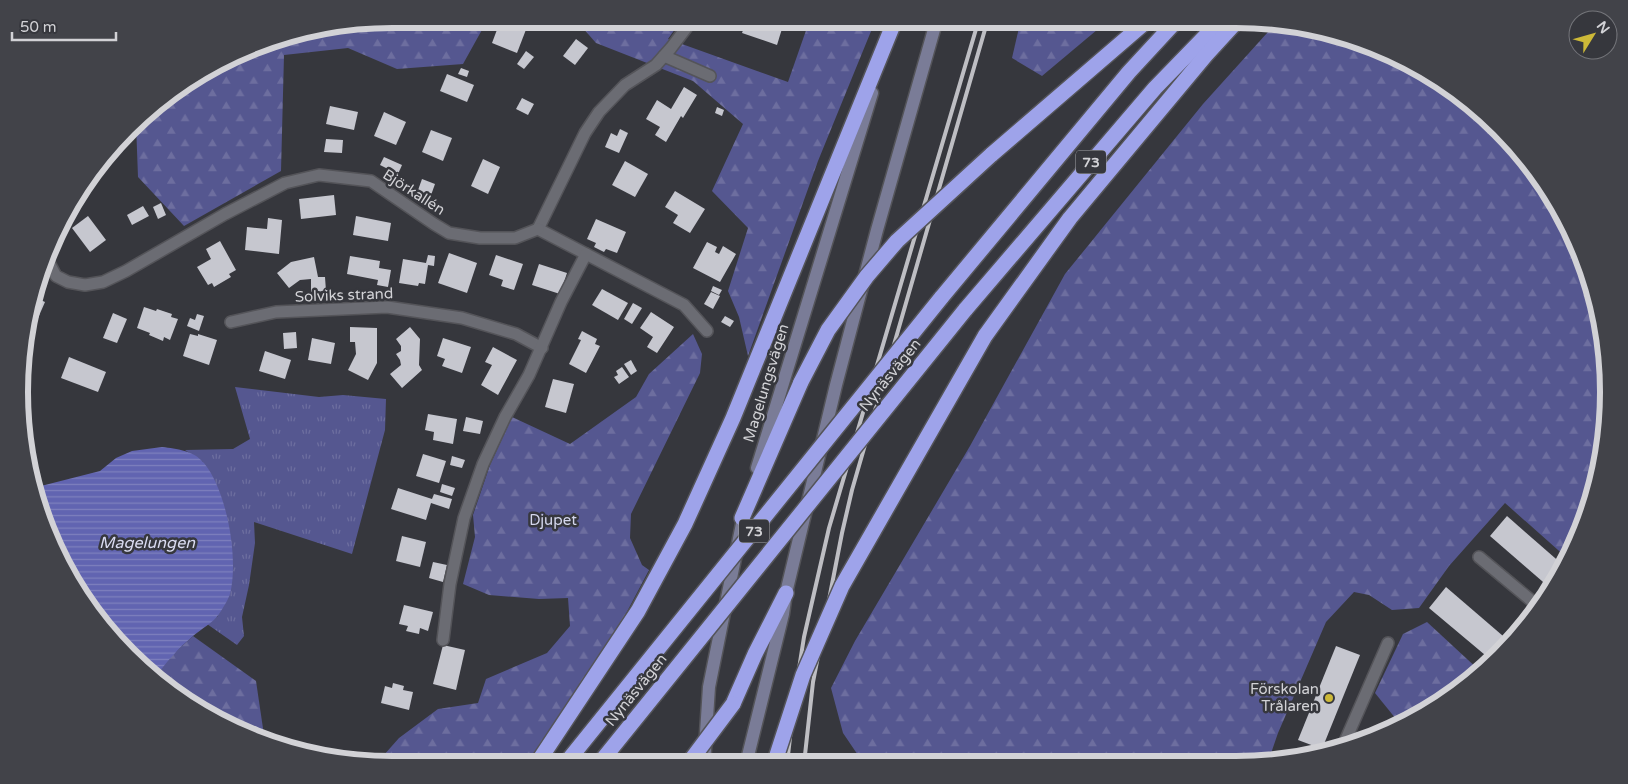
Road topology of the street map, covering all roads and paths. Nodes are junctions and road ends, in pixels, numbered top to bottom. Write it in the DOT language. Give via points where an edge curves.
graph roads {
  1 [pos="686,28"];
  2 [pos="892,28"];
  3 [pos="892,28"];
  4 [pos="934,28"];
  5 [pos="1139,28"];
  6 [pos="1170,28"];
  7 [pos="1213,28"];
  8 [pos="1231,28"];
  9 [pos="664,56"];
  10 [pos="710,76"];
  11 [pos="538,229"];
  12 [pos="586,254"];
  13 [pos="50,266"];
  14 [pos="232,322"];
  15 [pos="707,332"];
  16 [pos="542,348"];
  17 [pos="742,518"];
  18 [pos="1479,557"];
  19 [pos="786,593"];
  20 [pos="1534,602"];
  21 [pos="443,640"];
  22 [pos="1388,643"];
  23 [pos="1346,739"];
  24 [pos="542,756"];
  25 [pos="572,756"];
  26 [pos="604,756"];
  27 [pos="694,756"];
  28 [pos="705,756"];
  29 [pos="748,756"];
  30 [pos="777,756"];
  1 -- 9 [label="street"];
  2 -- 17 [label="street, Magelungsvägen"];
  3 -- 24 [label="highway" via="733,418 685,524 638,611"];
  4 -- 19 [label="street" via="836,386"];
  5 -- 17 [label="highway, bridge" via="991,155 897,241 867,276 828,330 801,382"];
  6 -- 25 [label="highway, Nynäsvägen / 73, bridge" via="1129,72 941,298"];
  7 -- 26 [label="highway, Nynäsvägen / 73, bridge" via="1154,88 965,310"];
  8 -- 30 [label="highway, bridge" via="1070,218 985,336 842,586 803,675"];
  9 -- 10 [label="street"];
  9 -- 11 [label="street" via="625,85 599,112 585,133"];
  11 -- 12 [label="street"];
  11 -- 13 [label="street, Björkallén" via="514,238 480,238 449,232 371,182 319,175 285,183 103,282 85,285 68,282 56,276"];
  12 -- 15 [label="street" via="684,305"];
  12 -- 16 [label="street"];
  14 -- 16 [label="street, Solviks strand" via="276,312 387,307 462,318 516,334"];
  16 -- 21 [label="street" via="483,464 464,518 450,584"];
  17 -- 28 [label="street, Magelungsvägen" via="709,687"];
  18 -- 20 [label="street"];
  19 -- 27 [label="highway, bridge" via="733,704"];
  19 -- 29 [label="street"];
  22 -- 23 [label="street"];
}
